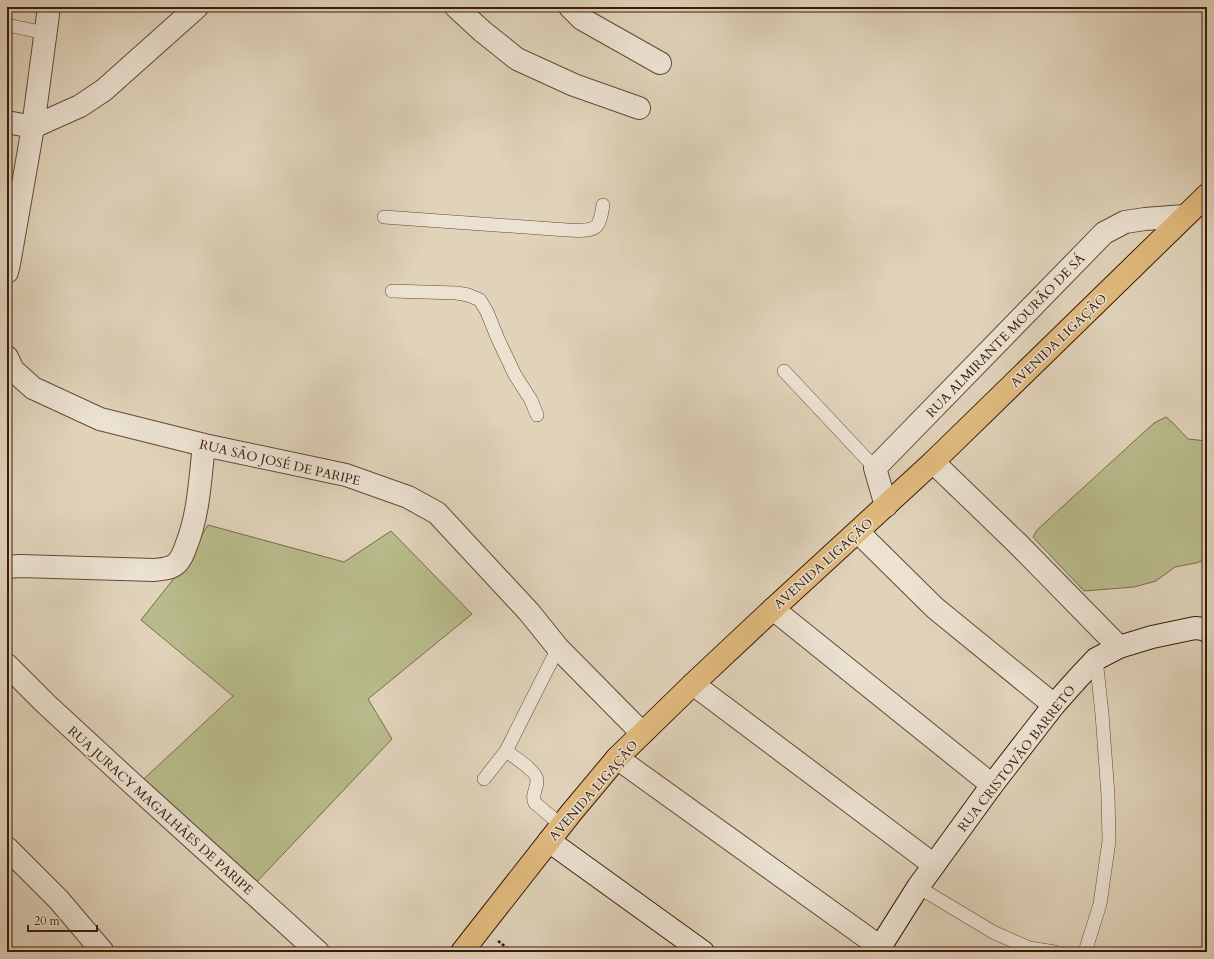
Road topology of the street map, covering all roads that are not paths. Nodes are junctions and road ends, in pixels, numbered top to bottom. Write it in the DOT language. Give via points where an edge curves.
graph roads {
  1 [pos="49,7"];
  2 [pos="197,7"];
  3 [pos="456,7"];
  4 [pos="570,7"];
  5 [pos="7,25"];
  6 [pos="46,33"];
  7 [pos="660,63"];
  8 [pos="639,108"];
  9 [pos="7,122"];
  10 [pos="33,127"];
  11 [pos="27,165"];
  12 [pos="7,185"];
  13 [pos="1207,195"];
  14 [pos="603,205"];
  15 [pos="1184,216"];
  16 [pos="384,218"];
  17 [pos="7,272"];
  18 [pos="392,291"];
  19 [pos="7,357"];
  20 [pos="784,371"];
  21 [pos="537,415"];
  22 [pos="204,445"];
  23 [pos="933,462"];
  24 [pos="875,468"];
  25 [pos="886,506"];
  26 [pos="858,532"];
  27 [pos="7,566"];
  28 [pos="773,609"];
  29 [pos="1206,628"];
  30 [pos="1119,647"];
  31 [pos="558,648"];
  32 [pos="1096,659"];
  33 [pos="7,665"];
  34 [pos="693,684"];
  35 [pos="1054,705"];
  36 [pos="642,733"];
  37 [pos="506,751"];
  38 [pos="617,758"];
  39 [pos="484,779"];
  40 [pos="992,785"];
  41 [pos="555,833"];
  42 [pos="7,848"];
  43 [pos="934,865"];
  44 [pos="918,887"];
  45 [pos="878,949"];
  46 [pos="103,952"];
  47 [pos="318,952"];
  48 [pos="462,952"];
  49 [pos="703,952"];
  50 [pos="1055,952"];
  51 [pos="1085,952"];
  1 -- 6 [label="street"];
  2 -- 10 [label="street" via="104,90 80,106"];
  3 -- 8 [label="street" via="516,59 574,85"];
  4 -- 7 [label="street" via="582,19"];
  5 -- 6 [label="lane"];
  6 -- 10 [label="street"];
  9 -- 10 [label="street"];
  10 -- 11 [label="street"];
  11 -- 12 [label="street"];
  11 -- 17 [label="street"];
  13 -- 15 [label="main road, AVENIDA LIGAÇÃO"];
  14 -- 16 [label="lane" via="597,227 586,230"];
  15 -- 23 [label="main road, AVENIDA LIGAÇÃO"];
  15 -- 24 [label="street, RUA ALMIRANTE MOURÃO DE SÁ" via="1125,222 1104,233"];
  18 -- 21 [label="lane" via="457,293 480,300"];
  19 -- 22 [label="street, RUA SÃO JOSÉ DE PARIPE" via="13,370 32,388 100,419"];
  20 -- 24 [label="lane"];
  22 -- 27 [label="street" via="197,504 190,536 177,564 154,570"];
  22 -- 31 [label="street, RUA SÃO JOSÉ DE PARIPE" via="346,475 408,496 437,513 529,612"];
  23 -- 25 [label="main road, AVENIDA LIGAÇÃO"];
  23 -- 30 [label="street"];
  24 -- 25 [label="street"];
  25 -- 26 [label="main road, AVENIDA LIGAÇÃO"];
  26 -- 28 [label="main road, AVENIDA LIGAÇÃO"];
  26 -- 35 [label="street" via="935,608"];
  28 -- 34 [label="main road, AVENIDA LIGAÇÃO"];
  28 -- 40 [label="street"];
  29 -- 30 [label="street, RUA CRISTOVÃO BARRETO" via="1152,637"];
  30 -- 32 [label="street, RUA CRISTOVÃO BARRETO"];
  31 -- 36 [label="street, RUA SÃO JOSÉ DE PARIPE"];
  31 -- 37 [label="lane"];
  32 -- 35 [label="street, RUA CRISTOVÃO BARRETO"];
  32 -- 51 [label="lane" via="1108,795 1109,841 1100,904"];
  33 -- 47 [label="street, RUA JURACY MAGALHÃES DE PARIPE" via="124,776"];
  34 -- 36 [label="main road, AVENIDA LIGAÇÃO"];
  34 -- 43 [label="street"];
  35 -- 40 [label="street, RUA CRISTOVÃO BARRETO"];
  36 -- 38 [label="main road, AVENIDA LIGAÇÃO"];
  37 -- 39 [label="lane"];
  37 -- 41 [label="lane" via="535,774 535,803"];
  38 -- 41 [label="main road, AVENIDA LIGAÇÃO"];
  38 -- 45 [label="street"];
  40 -- 43 [label="street, RUA CRISTOVÃO BARRETO"];
  41 -- 48 [label="main road, AVENIDA LIGAÇÃO"];
  41 -- 49 [label="street"];
  42 -- 46 [label="street" via="59,900"];
  43 -- 44 [label="street, RUA CRISTOVÃO BARRETO"];
  44 -- 45 [label="street, RUA CRISTOVÃO BARRETO"];
  44 -- 50 [label="lane" via="993,932 1029,948"];
}
